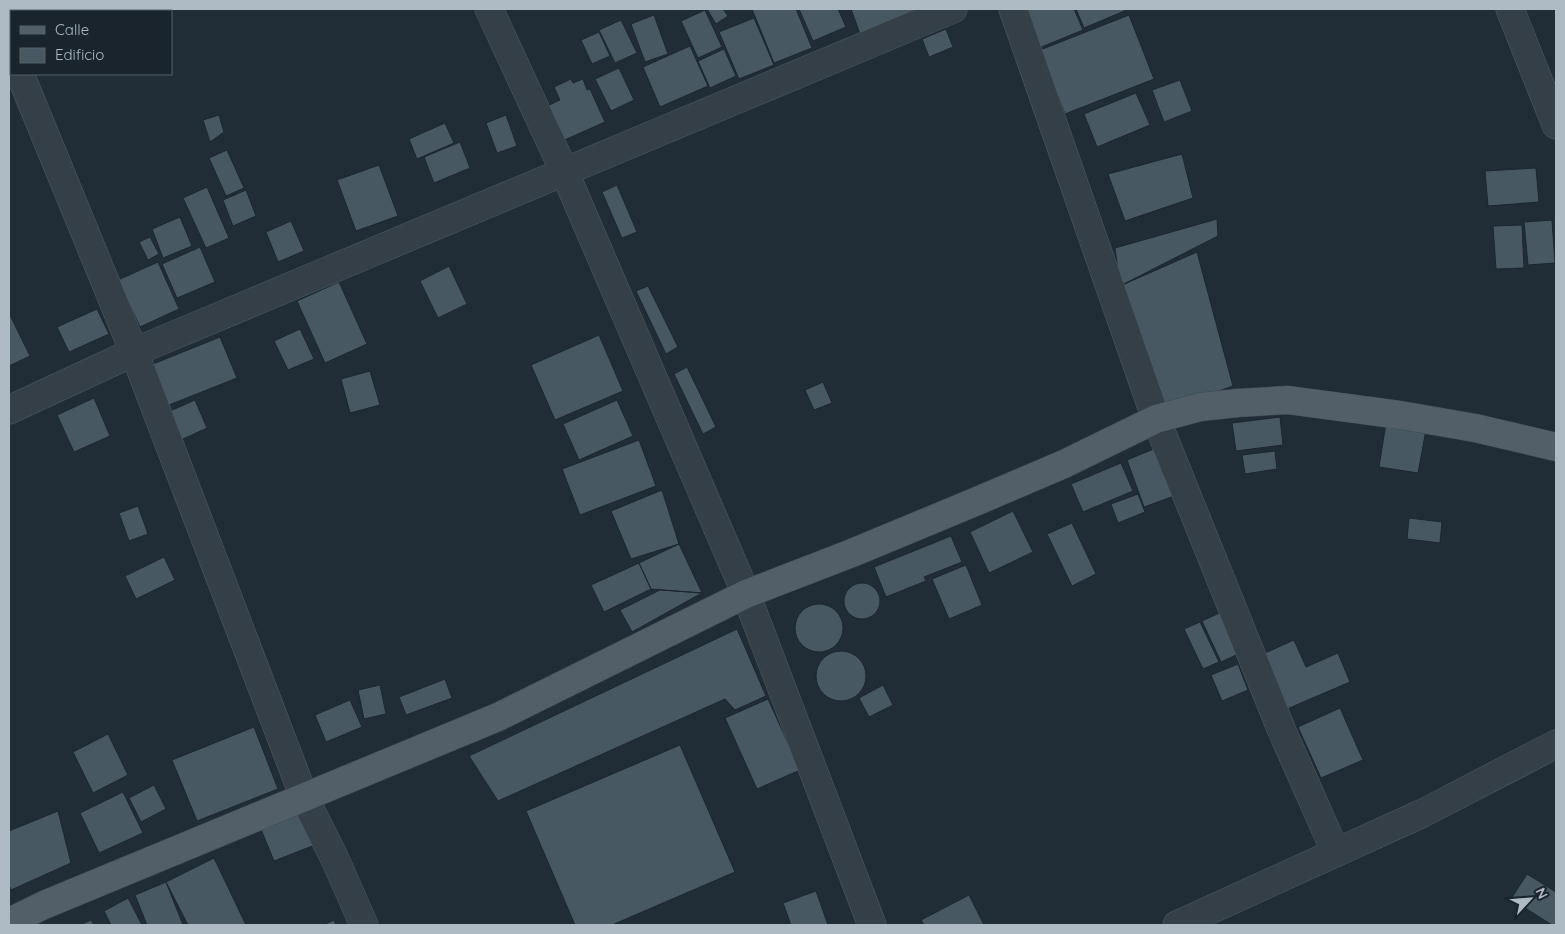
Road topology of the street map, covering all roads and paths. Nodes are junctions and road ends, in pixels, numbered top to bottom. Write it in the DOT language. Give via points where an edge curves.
graph roads {
  1 [pos="489,9"];
  2 [pos="953,9"];
  3 [pos="1013,9"];
  4 [pos="1510,9"];
  5 [pos="20,75"];
  6 [pos="1556,125"];
  7 [pos="565,173"];
  8 [pos="134,352"];
  9 [pos="9,410"];
  10 [pos="1156,418"];
  11 [pos="1556,447"];
  12 [pos="746,594"];
  13 [pos="1556,744"];
  14 [pos="304,798"];
  15 [pos="1336,853"];
  16 [pos="9,922"];
  17 [pos="364,925"];
  18 [pos="872,925"];
  19 [pos="1177,925"];
  1 -- 7 [label="street"];
  2 -- 7 [label="street"];
  3 -- 10 [label="street"];
  4 -- 6 [label="street"];
  5 -- 8 [label="street"];
  7 -- 8 [label="street"];
  7 -- 12 [label="street"];
  8 -- 9 [label="street"];
  8 -- 14 [label="street"];
  10 -- 11 [label="main road" via="1200,407 1288,400 1475,428"];
  10 -- 12 [label="main road" via="1064,464"];
  10 -- 15 [label="street" via="1279,722"];
  12 -- 14 [label="main road" via="498,717"];
  12 -- 18 [label="street"];
  13 -- 15 [label="street" via="1423,813"];
  14 -- 16 [label="main road"];
  14 -- 17 [label="street"];
  15 -- 19 [label="street"];
}
